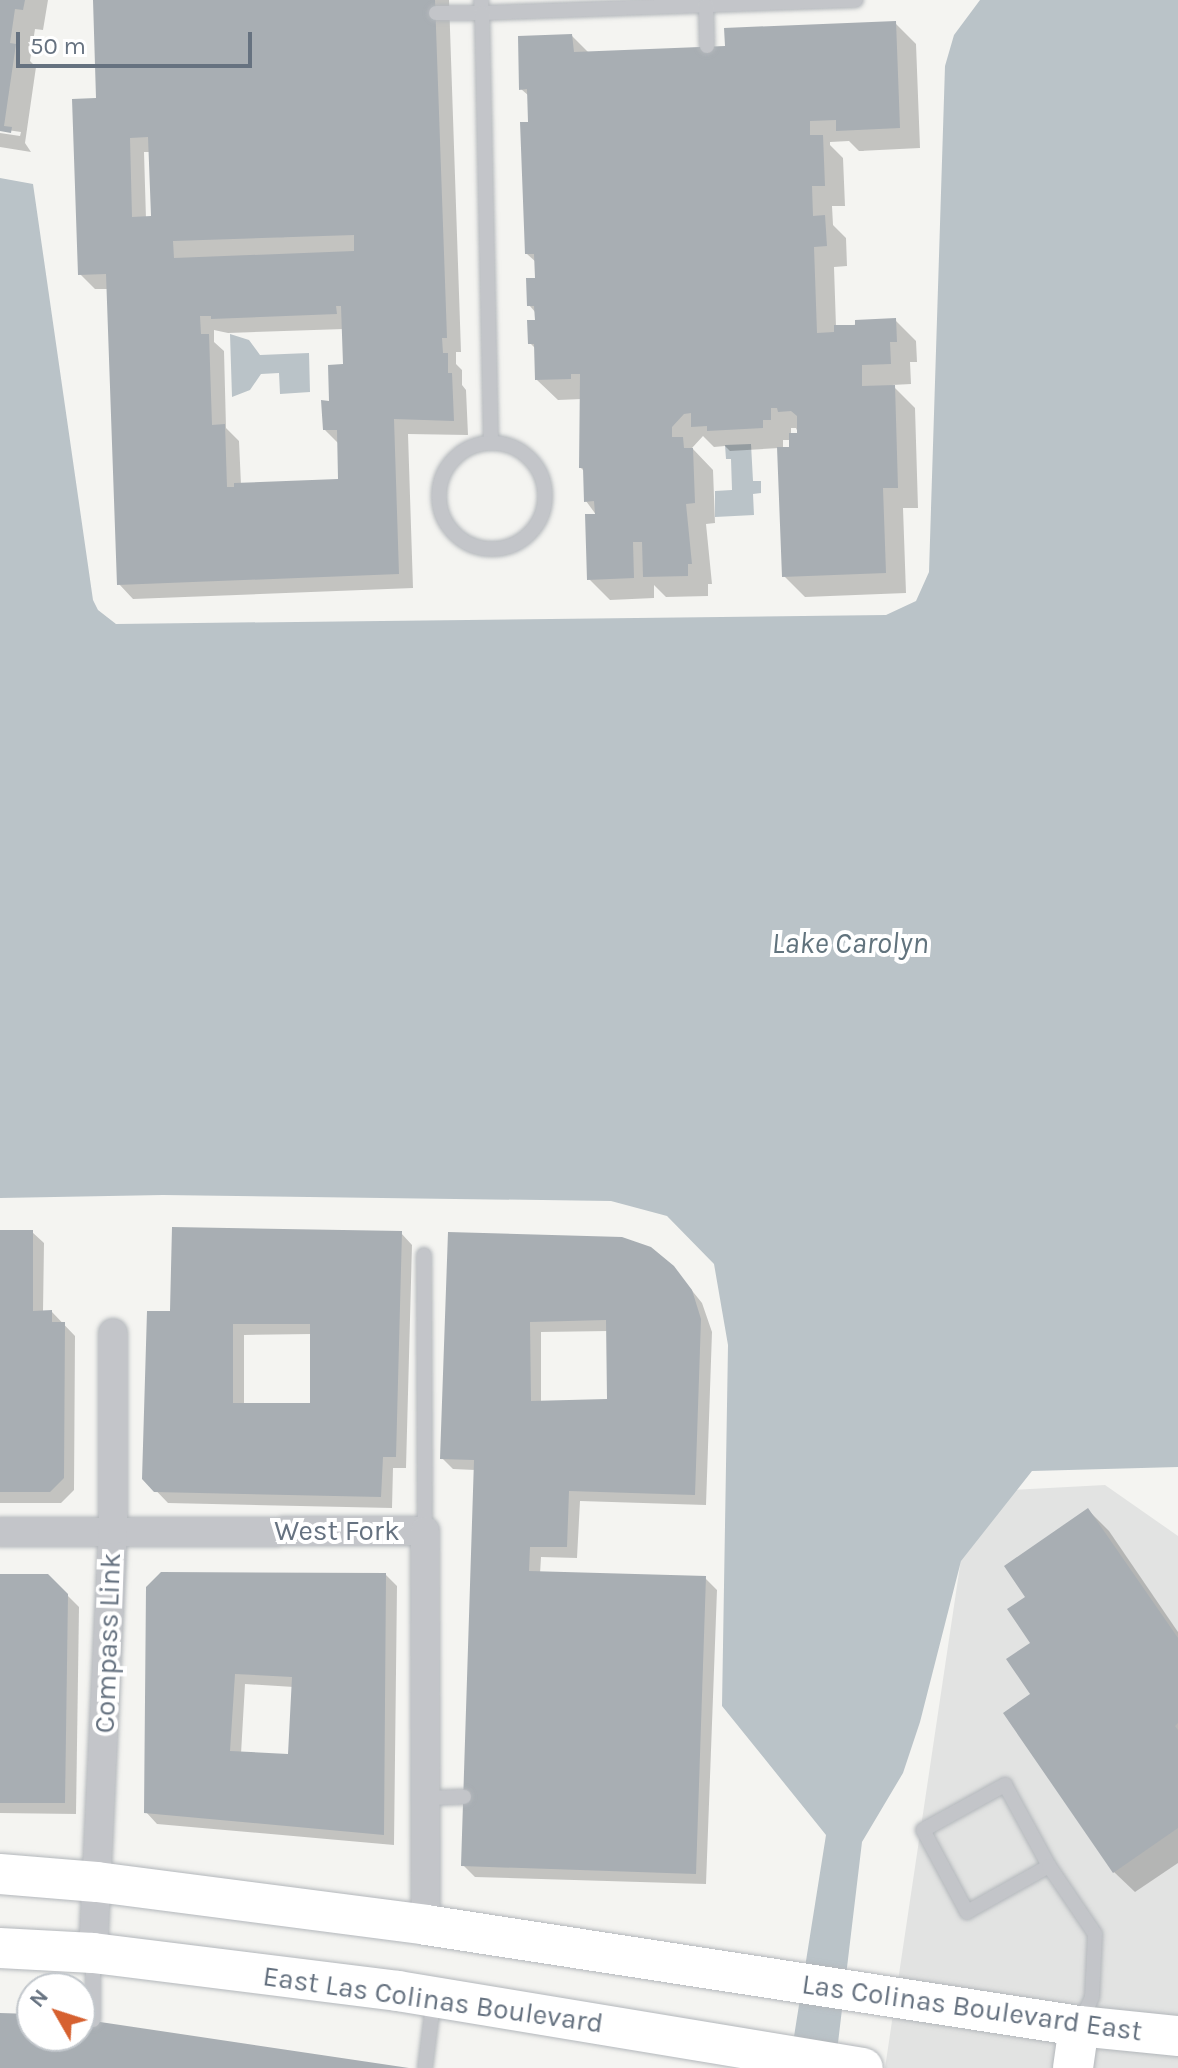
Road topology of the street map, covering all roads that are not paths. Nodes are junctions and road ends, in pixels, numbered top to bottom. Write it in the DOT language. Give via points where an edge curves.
graph roads {
  1 [pos="856,0"];
  2 [pos="701,4"];
  3 [pos="481,6"];
  4 [pos="436,13"];
  5 [pos="707,46"];
  6 [pos="491,442"];
  7 [pos="424,1255"];
  8 [pos="113,1333"];
  9 [pos="113,1530"];
  10 [pos="425,1531"];
  11 [pos="0,1532"];
  12 [pos="464,1797"];
  13 [pos="428,1798"];
  14 [pos="1049,1866"];
  15 [pos="0,1874"];
  16 [pos="97,1882"];
  17 [pos="426,1925"];
  18 [pos="0,1948"];
  19 [pos="93,1953"];
  20 [pos="93,1972"];
  21 [pos="434,1997"];
  22 [pos="1079,2026"];
  23 [pos="1178,2036"];
  24 [pos="425,2068"];
  25 [pos="863,2068"];
  26 [pos="1073,2068"];
  1 -- 2 [label="lane"];
  2 -- 3 [label="lane"];
  2 -- 5 [label="lane"];
  3 -- 4 [label="lane"];
  3 -- 6 [label="lane"];
  6 -- 6 [label="lane" via="474,446 453,461 440,483 439,501 453,533 483,549 500,549 532,532 541,518 544,483 525,453"];
  7 -- 10 [label="lane"];
  8 -- 9 [label="street, Compass Link"];
  9 -- 10 [label="street, West Fork"];
  9 -- 11 [label="street, West Fork"];
  9 -- 16 [label="street, Compass Link"];
  10 -- 13 [label="street, West Fork"];
  12 -- 13 [label="lane"];
  13 -- 17 [label="street, West Fork"];
  14 -- 14 [label="lane" via="1005,1785 923,1830 967,1912"];
  14 -- 22 [label="lane" via="1095,1934 1092,1997"];
  15 -- 16 [label="main road"];
  16 -- 17 [label="main road"];
  16 -- 19 [label="street, Compass Link"];
  17 -- 22 [label="main road, Las Colinas Boulevard East"];
  18 -- 19 [label="main road, East Las Colinas Boulevard"];
  19 -- 20 [label="lane"];
  19 -- 21 [label="main road, East Las Colinas Boulevard"];
  21 -- 24 [label="lane"];
  21 -- 25 [label="main road, East Las Colinas Boulevard"];
  22 -- 23 [label="main road, Las Colinas Boulevard East"];
  22 -- 26 [label="main road"];
}
